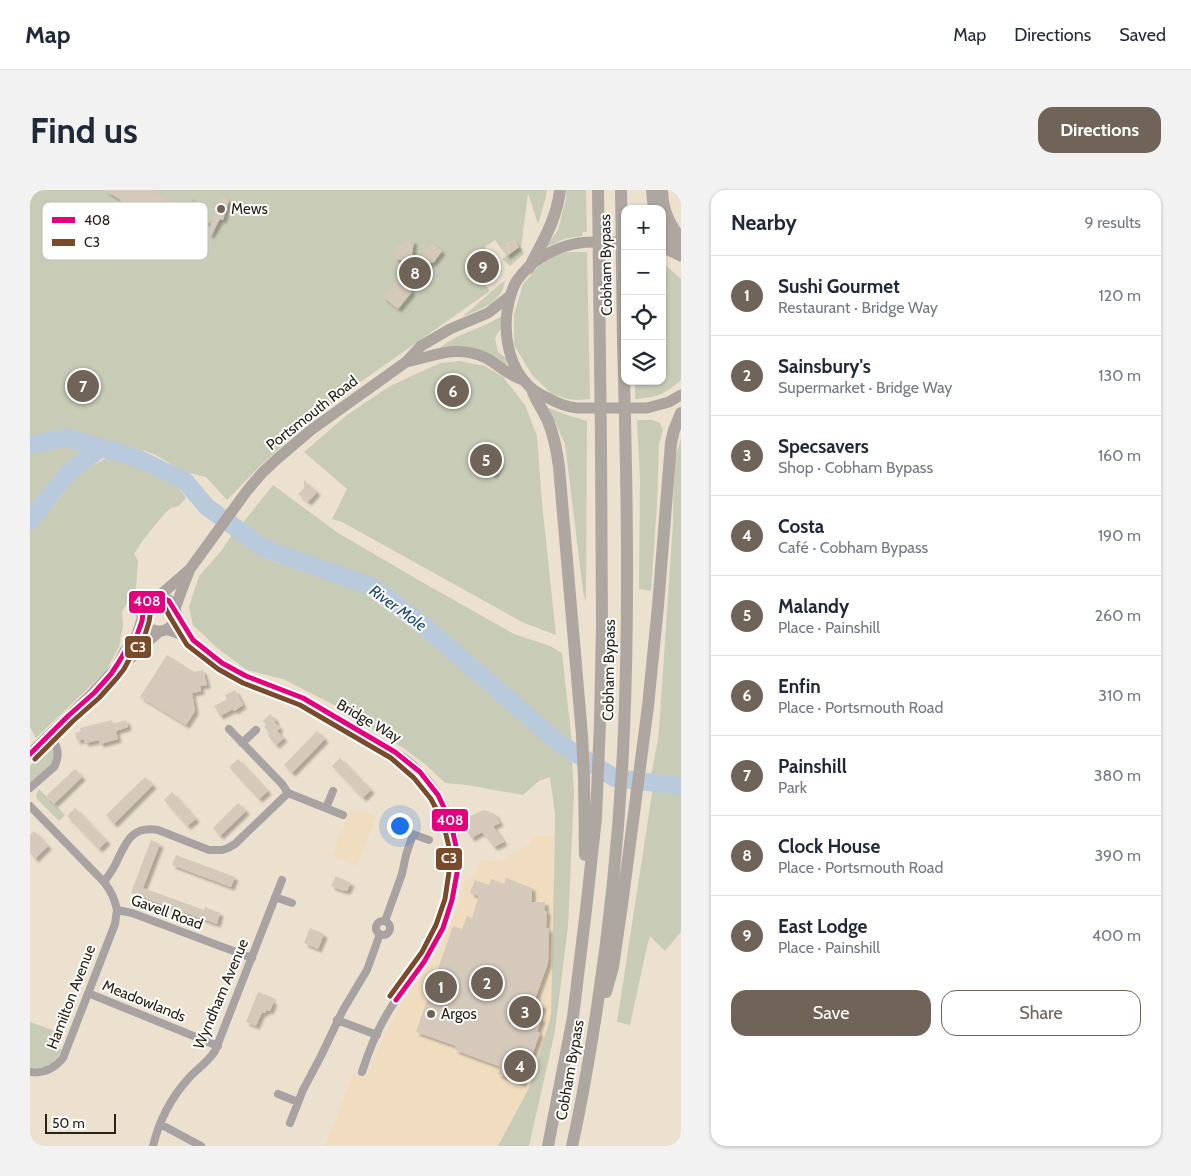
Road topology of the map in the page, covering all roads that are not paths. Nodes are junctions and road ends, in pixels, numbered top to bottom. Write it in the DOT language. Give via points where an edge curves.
graph roads {
  1 [pos="560,190"];
  2 [pos="598,190"];
  3 [pos="621,190"];
  4 [pos="652,190"];
  5 [pos="662,190"];
  6 [pos="654,205"];
  7 [pos="666,237"];
  8 [pos="681,238"];
  9 [pos="621,242"];
  10 [pos="666,248"];
  11 [pos="681,255"];
  12 [pos="529,268"];
  13 [pos="511,295"];
  14 [pos="406,362"];
  15 [pos="523,380"];
  16 [pos="532,389"];
  17 [pos="681,395"];
  18 [pos="681,413"];
  19 [pos="190,569"];
  20 [pos="158,596"];
  21 [pos="176,611"];
  22 [pos="142,619"];
  23 [pos="162,631"];
  24 [pos="193,640"];
  25 [pos="117,666"];
  26 [pos="229,729"];
  27 [pos="256,730"];
  28 [pos="50,735"];
  29 [pos="242,742"];
  30 [pos="30,754"];
  31 [pos="30,788"];
  32 [pos="333,791"];
  33 [pos="288,793"];
  34 [pos="30,806"];
  35 [pos="326,808"];
  36 [pos="343,815"];
  37 [pos="590,818"];
  38 [pos="625,827"];
  39 [pos="396,828"];
  40 [pos="413,834"];
  41 [pos="429,840"];
  42 [pos="282,880"];
  43 [pos="104,882"];
  44 [pos="275,897"];
  45 [pos="292,903"];
  46 [pos="117,910"];
  47 [pos="252,958"];
  48 [pos="88,993"];
  49 [pos="337,1020"];
  50 [pos="377,1035"];
  51 [pos="218,1046"];
  52 [pos="30,1072"];
  53 [pos="362,1072"];
  54 [pos="278,1094"];
  55 [pos="298,1102"];
  56 [pos="290,1123"];
  57 [pos="160,1124"];
  58 [pos="154,1146"];
  59 [pos="201,1146"];
  60 [pos="548,1146"];
  61 [pos="572,1146"];
  1 -- 12 [label="highway" via="557,210"];
  2 -- 37 [label="highway, Cobham Bypass" via="602,625 600,722"];
  3 -- 38 [label="highway, Cobham Bypass" via="627,475"];
  4 -- 6 [label="highway"];
  5 -- 8 [label="highway" via="666,215"];
  7 -- 11 [label="highway"];
  9 -- 12 [label="main road" via="571,245 555,250"];
  10 -- 11 [label="main road"];
  12 -- 13 [label="main road" via="517,280"];
  13 -- 14 [label="main road, Portsmouth Road" via="488,312 421,346"];
  13 -- 15 [label="main road" via="506,341"];
  14 -- 15 [label="main road, Portsmouth Road" via="441,352 465,352 487,359"];
  14 -- 19 [label="main road, Portsmouth Road" via="298,439 265,469"];
  15 -- 16 [label="main road"];
  16 -- 17 [label="main road" via="576,408 647,408"];
  16 -- 37 [label="highway" via="555,441 557,455"];
  18 -- 38 [label="highway" via="670,443 644,738"];
  19 -- 20 [label="main road, Portsmouth Road"];
  19 -- 21 [label="main road, Portsmouth Road"];
  20 -- 21 [label="main road" via="167,598"];
  20 -- 22 [label="main road" via="146,602"];
  21 -- 23 [label="main road" via="174,622"];
  21 -- 24 [label="street, Bridge Way"];
  22 -- 23 [label="main road" via="151,629"];
  22 -- 25 [label="main road" via="137,635"];
  23 -- 24 [label="street, Bridge Way"];
  23 -- 25 [label="main road"];
  24 -- 50 [label="street, Bridge Way" via="235,671 303,698 395,752 424,775 443,803 457,848 457,873 451,902 428,956 390,1008"];
  25 -- 28 [label="main road"];
  26 -- 29 [label="street"];
  27 -- 29 [label="street"];
  28 -- 30 [label="main road"];
  28 -- 31 [label="street" via="56,745 58,759"];
  29 -- 33 [label="street"];
  32 -- 35 [label="street"];
  33 -- 35 [label="street"];
  33 -- 43 [label="street" via="228,848 209,850 158,830 141,830 127,841"];
  34 -- 43 [label="street, Gavell Road"];
  35 -- 36 [label="street"];
  37 -- 60 [label="highway, Cobham Bypass" via="586,910 573,1017"];
  38 -- 61 [label="highway, Cobham Bypass" via="591,1050"];
  39 -- 40 [label="street"];
  40 -- 41 [label="street"];
  40 -- 49 [label="street" via="385,921 390,929 380,934 367,970"];
  42 -- 44 [label="street, Wyndham Avenue"];
  43 -- 46 [label="street, Gavell Road" via="113,895"];
  44 -- 45 [label="street"];
  44 -- 47 [label="street, Wyndham Avenue"];
  46 -- 47 [label="street, Gavell Road"];
  46 -- 48 [label="street, Hamilton Avenue" via="115,924"];
  47 -- 51 [label="street, Wyndham Avenue"];
  48 -- 51 [label="street, Meadowlands"];
  48 -- 52 [label="street, Hamilton Avenue" via="59,1063 44,1072"];
  49 -- 50 [label="street"];
  49 -- 55 [label="street"];
  50 -- 53 [label="street, Bridge Way"];
  51 -- 57 [label="street, Wyndham Avenue" via="175,1095"];
  54 -- 55 [label="street"];
  55 -- 56 [label="street"];
  57 -- 58 [label="street, Wyndham Avenue"];
  57 -- 59 [label="street"];
}
